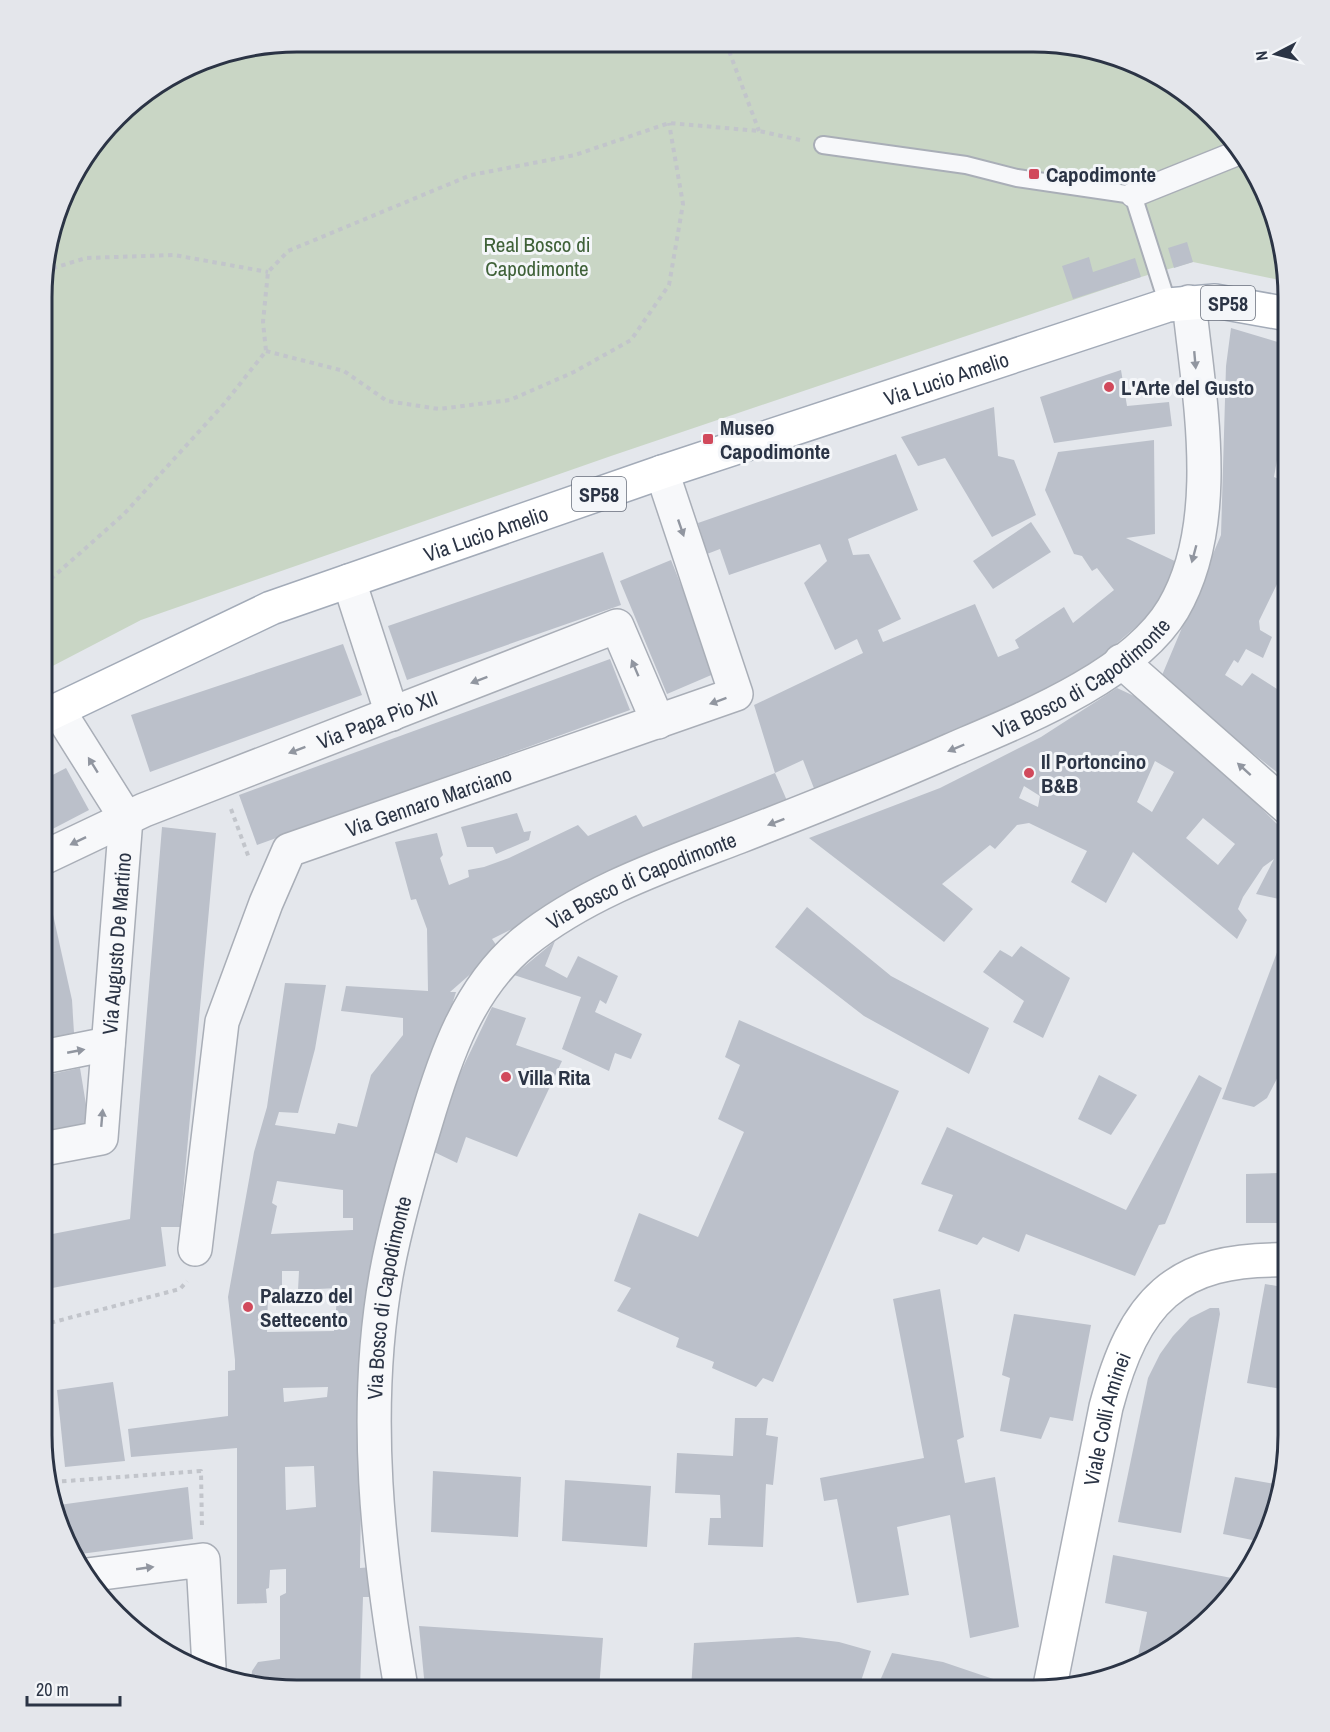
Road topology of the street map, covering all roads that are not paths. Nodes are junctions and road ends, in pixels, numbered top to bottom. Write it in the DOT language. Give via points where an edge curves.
graph roads {
  1 [pos="823,145"];
  2 [pos="1232,155"];
  3 [pos="1133,195"];
  4 [pos="1179,303"];
  5 [pos="1278,312"];
  6 [pos="662,472"];
  7 [pos="349,581"];
  8 [pos="1121,661"];
  9 [pos="52,714"];
  10 [pos="392,714"];
  11 [pos="52,715"];
  12 [pos="657,722"];
  13 [pos="1278,799"];
  14 [pos="126,818"];
  15 [pos="52,854"];
  16 [pos="108,1044"];
  17 [pos="52,1055"];
  18 [pos="52,1147"];
  19 [pos="195,1249"];
  20 [pos="1278,1261"];
  21 [pos="96,1574"];
  22 [pos="208,1662"];
  23 [pos="1051,1679"];
  24 [pos="400,1680"];
  1 -- 3 [label="lane" via="966,165 1017,178"];
  2 -- 3 [label="street"];
  3 -- 4 [label="lane"];
  4 -- 5 [label="main road, Via Lucio Amelio / SP58" via="1248,305"];
  4 -- 6 [label="main road, Via Lucio Amelio / SP58"];
  4 -- 8 [label="street, Via Bosco di Capodimonte, one-way" via="1204,454 1199,535 1188,576 1173,608 1153,637"];
  6 -- 7 [label="main road, Via Lucio Amelio / SP58"];
  6 -- 12 [label="street, Via Gennaro Marciano, one-way" via="736,694"];
  7 -- 9 [label="main road, Via Lucio Amelio / SP58" via="271,608"];
  7 -- 10 [label="street"];
  13 -- 8 [label="street, one-way"];
  8 -- 24 [label="street, Via Bosco di Capodimonte, one-way" via="1030,717 603,893 524,942 491,974 468,1007 436,1087 386,1277 377,1356 374,1444 381,1564"];
  12 -- 10 [label="street, Via Papa Pio XII, one-way" via="617,626"];
  10 -- 14 [label="street, Via Papa Pio XII, one-way"];
  14 -- 11 [label="street, one-way"];
  12 -- 19 [label="street, Via Gennaro Marciano" via="289,850 222,1022"];
  14 -- 15 [label="street, Via Papa Pio XII, one-way"];
  14 -- 16 [label="street, Via Augusto De Martino"];
  17 -- 16 [label="street, one-way"];
  18 -- 16 [label="street, Via Augusto De Martino, one-way" via="101,1138"];
  20 -- 23 [label="main road, Viale Colli Aminei" via="1230,1264 1190,1274 1162,1293 1135,1326 1116,1367 1106,1407"];
  21 -- 22 [label="street, one-way" via="203,1560"];
}
